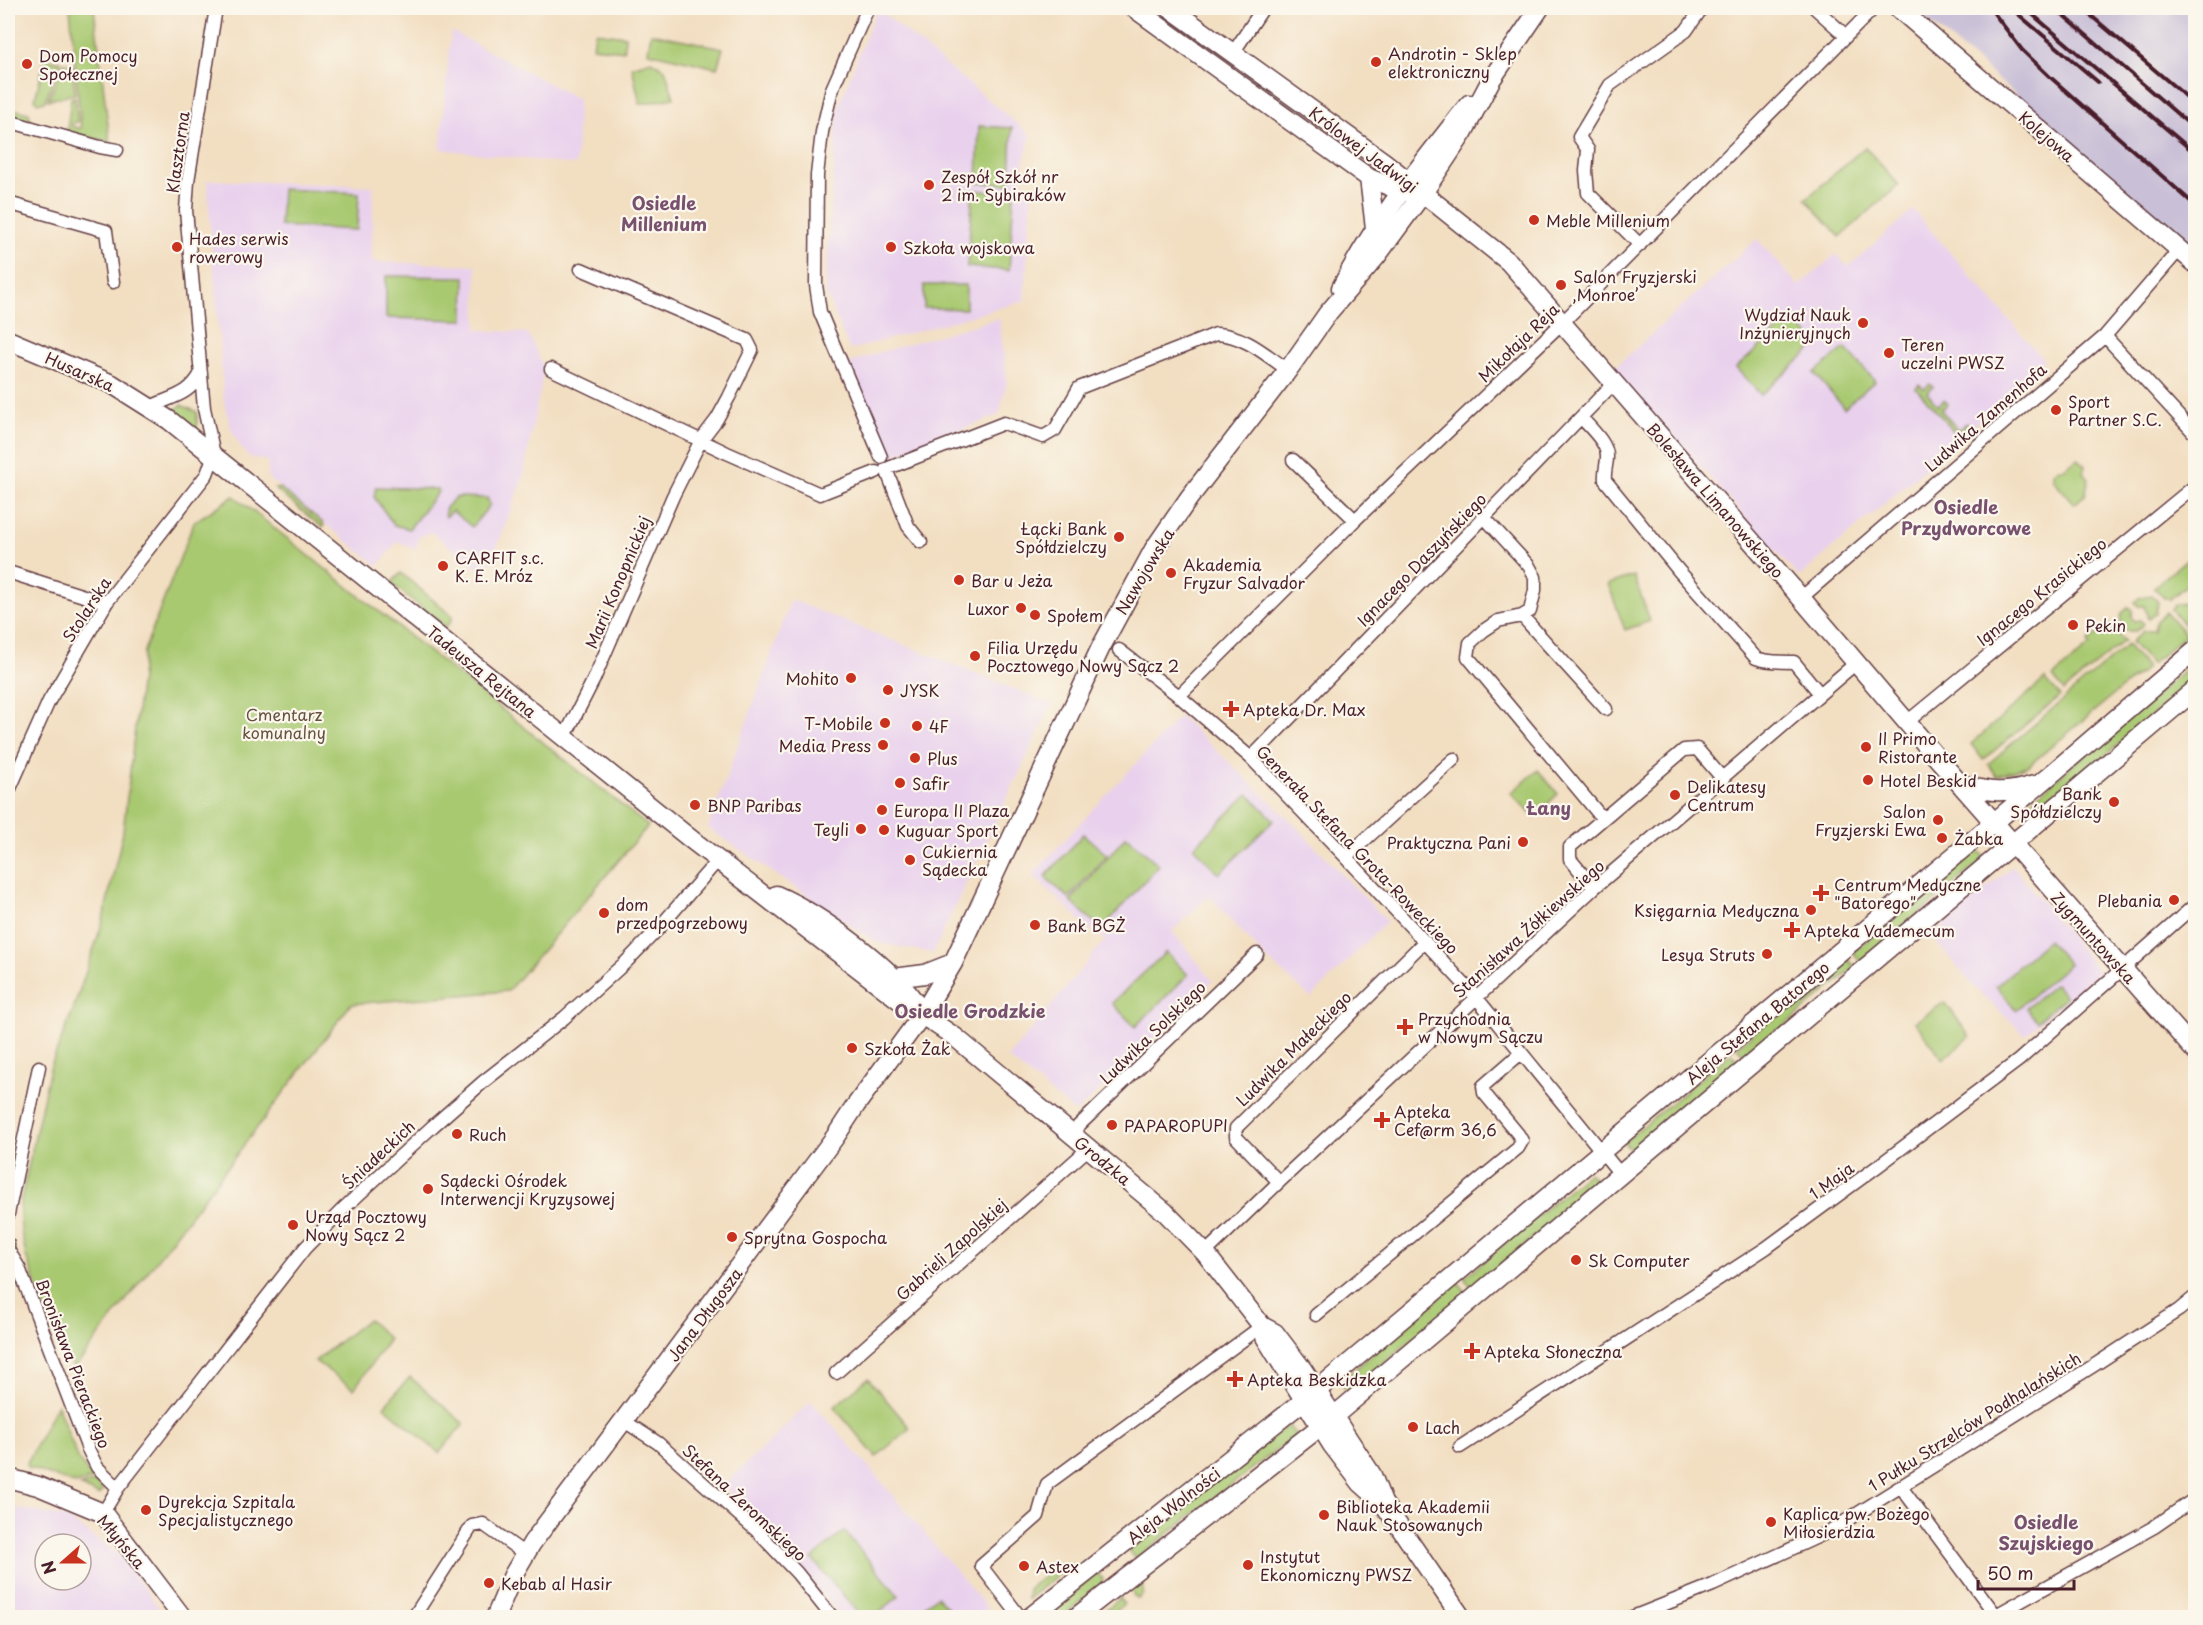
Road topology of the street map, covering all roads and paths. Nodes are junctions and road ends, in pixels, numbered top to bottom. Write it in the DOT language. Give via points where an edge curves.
graph roads {
  1 [pos="216,8"];
  2 [pos="868,8"];
  3 [pos="1134,8"];
  4 [pos="1170,8"];
  5 [pos="1263,8"];
  6 [pos="1540,8"];
  7 [pos="1702,8"];
  8 [pos="1815,8"];
  9 [pos="1874,8"];
  10 [pos="1898,8"];
  11 [pos="1846,36"];
  12 [pos="1187,46"];
  13 [pos="1233,53"];
  14 [pos="1491,80"];
  15 [pos="1241,86"];
  16 [pos="8,121"];
  17 [pos="117,150"];
  18 [pos="1431,153"];
  19 [pos="1384,162"];
  20 [pos="1370,178"];
  21 [pos="1411,188"];
  22 [pos="8,203"];
  23 [pos="1375,228"];
  24 [pos="1640,245"];
  25 [pos="2179,250"];
  26 [pos="2196,264"];
  27 [pos="580,269"];
  28 [pos="112,282"];
  29 [pos="1328,314"];
  30 [pos="1563,322"];
  31 [pos="2105,336"];
  32 [pos="8,340"];
  33 [pos="551,369"];
  34 [pos="1288,370"];
  35 [pos="201,373"];
  36 [pos="1614,383"];
  37 [pos="151,407"];
  38 [pos="1581,417"];
  39 [pos="2196,435"];
  40 [pos="701,440"];
  41 [pos="214,455"];
  42 [pos="881,457"];
  43 [pos="1293,460"];
  44 [pos="876,472"];
  45 [pos="2196,484"];
  46 [pos="1485,517"];
  47 [pos="1355,520"];
  48 [pos="921,542"];
  49 [pos="8,572"];
  50 [pos="1801,598"];
  51 [pos="107,602"];
  52 [pos="1522,616"];
  53 [pos="1119,650"];
  54 [pos="2196,650"];
  55 [pos="1856,663"];
  56 [pos="2196,689"];
  57 [pos="1820,694"];
  58 [pos="1179,696"];
  59 [pos="1606,708"];
  60 [pos="1907,722"];
  61 [pos="564,738"];
  62 [pos="1251,758"];
  63 [pos="1454,759"];
  64 [pos="1723,779"];
  65 [pos="2041,783"];
  66 [pos="1960,784"];
  67 [pos="8,794"];
  68 [pos="1603,819"];
  69 [pos="1994,823"];
  70 [pos="2013,845"];
  71 [pos="1346,857"];
  72 [pos="718,860"];
  73 [pos="752,885"];
  74 [pos="1594,888"];
  75 [pos="2196,904"];
  76 [pos="1425,941"];
  77 [pos="1257,954"];
  78 [pos="953,963"];
  79 [pos="2123,969"];
  80 [pos="894,978"];
  81 [pos="1476,997"];
  82 [pos="922,1015"];
  83 [pos="2196,1052"];
  84 [pos="1521,1053"];
  85 [pos="39,1067"];
  86 [pos="1070,1134"];
  87 [pos="1088,1149"];
  88 [pos="1602,1152"];
  89 [pos="1621,1175"];
  90 [pos="1279,1182"];
  91 [pos="8,1214"];
  92 [pos="8,1244"];
  93 [pos="8,1250"];
  94 [pos="1206,1253"];
  95 [pos="2196,1296"];
  96 [pos="1316,1315"];
  97 [pos="1262,1326"];
  98 [pos="836,1373"];
  99 [pos="1311,1396"];
  100 [pos="624,1421"];
  101 [pos="1328,1422"];
  102 [pos="1460,1447"];
  103 [pos="8,1478"];
  104 [pos="1901,1487"];
  105 [pos="118,1488"];
  106 [pos="2196,1498"];
  107 [pos="103,1513"];
  108 [pos="525,1554"];
  109 [pos="1997,1616"];
  110 [pos="183,1617"];
  111 [pos="413,1617"];
  112 [pos="495,1617"];
  113 [pos="833,1617"];
  114 [pos="1022,1617"];
  115 [pos="1029,1617"];
  116 [pos="1076,1617"];
  117 [pos="1462,1617"];
  118 [pos="1630,1617"];
  1 -- 35 [label="street, Klasztorna" via="186,210"];
  2 -- 42 [label="street" via="832,89 822,132 817,175 816,285 820,312"];
  3 -- 12 [label="street, Królowej Jadwigi"];
  4 -- 13 [label="street, Królowej Jadwigi"];
  5 -- 13 [label="street"];
  6 -- 14 [label="street, Nawojowska"];
  7 -- 24 [label="street" via="1686,31 1610,85 1579,137 1588,150 1588,193"];
  8 -- 11 [label="street"];
  9 -- 11 [label="street, Mikołaja Reja"];
  10 -- 25 [label="street, Kolejowa"];
  11 -- 24 [label="street, Mikołaja Reja"];
  12 -- 13 [label="street" via="1212,54"];
  12 -- 15 [label="street, Królowej Jadwigi"];
  13 -- 15 [label="street"];
  13 -- 19 [label="street, Królowej Jadwigi"];
  14 -- 18 [label="street, Nawojowska"];
  14 -- 21 [label="street, Nawojowska" via="1463,134"];
  15 -- 20 [label="street, Królowej Jadwigi"];
  16 -- 17 [label="street"];
  18 -- 19 [label="street"];
  18 -- 21 [label="street, Nawojowska"];
  19 -- 21 [label="street, Królowej Jadwigi"];
  20 -- 21 [label="street, Królowej Jadwigi"];
  20 -- 23 [label="street"];
  21 -- 23 [label="street, Nawojowska"];
  21 -- 29 [label="street, Nawojowska" via="1376,257"];
  21 -- 30 [label="street, Bolesława Limanowskiego" via="1509,262"];
  22 -- 28 [label="street" via="106,231"];
  23 -- 29 [label="street, Nawojowska"];
  24 -- 30 [label="street, Mikołaja Reja"];
  25 -- 26 [label="street, Kolejowa"];
  25 -- 31 [label="street, Ludwika Zamenhofa"];
  27 -- 40 [label="street, Marii Konopnickiej" via="747,340 752,350 717,419"];
  29 -- 34 [label="street, Nawojowska"];
  30 -- 36 [label="street, Bolesława Limanowskiego"];
  30 -- 47 [label="street, Mikołaja Reja"];
  31 -- 39 [label="street"];
  31 -- 50 [label="street, Ludwika Zamenhofa"];
  32 -- 37 [label="street, Husarska" via="112,384"];
  33 -- 40 [label="street"];
  34 -- 48 [label="street" via="1248,342 1216,334 1079,388 1055,430 1043,436 1004,423 886,469 908,526"];
  34 -- 78 [label="street, Nawojowska" via="1154,549 1100,649"];
  35 -- 37 [label="street" via="194,385 178,396"];
  35 -- 41 [label="street"];
  36 -- 38 [label="street, Ignacego Daszyńskiego"];
  36 -- 50 [label="street, Bolesława Limanowskiego"];
  37 -- 41 [label="street, Husarska"];
  38 -- 46 [label="street, Ignacego Daszyńskiego"];
  38 -- 57 [label="street" via="1606,448 1605,480 1686,579 1756,658 1770,663 1794,662"];
  40 -- 44 [label="street" via="820,494"];
  40 -- 61 [label="street, Marii Konopnickiej"];
  41 -- 51 [label="street, Stolarska" via="207,474"];
  41 -- 61 [label="street, Tadeusza Rejtana"];
  43 -- 47 [label="street"];
  45 -- 60 [label="street, Ignacego Krasickiego"];
  46 -- 52 [label="street" via="1535,577 1530,611"];
  46 -- 62 [label="street, Ignacego Daszyńskiego"];
  47 -- 58 [label="street, Mikołaja Reja"];
  49 -- 51 [label="street"];
  50 -- 55 [label="street, Bolesława Limanowskiego"];
  51 -- 67 [label="street, Stolarska" via="49,701"];
  52 -- 59 [label="street"];
  52 -- 68 [label="street" via="1498,621 1483,631 1470,643 1468,657"];
  53 -- 58 [label="street, Generała Stefana Grota-Roweckiego"];
  54 -- 65 [label="street, Aleja Stefana Batorego"];
  55 -- 57 [label="street, Stanisława Żółkiewskiego"];
  55 -- 60 [label="street, Bolesława Limanowskiego"];
  56 -- 70 [label="street, Aleja Stefana Batorego"];
  57 -- 64 [label="street, Stanisława Żółkiewskiego"];
  58 -- 62 [label="street, Generała Stefana Grota-Roweckiego"];
  60 -- 66 [label="street, Bolesława Limanowskiego"];
  61 -- 72 [label="street, Tadeusza Rejtana"];
  62 -- 71 [label="street, Generała Stefana Grota-Roweckiego"];
  63 -- 71 [label="street"];
  64 -- 68 [label="street" via="1697,749 1684,750"];
  64 -- 74 [label="street, Stanisława Żółkiewskiego"];
  65 -- 66 [label="street" via="1996,792"];
  65 -- 69 [label="street, Aleja Stefana Batorego"];
  66 -- 69 [label="street, Bolesława Limanowskiego"];
  68 -- 74 [label="street" via="1570,847 1570,859"];
  69 -- 70 [label="street, Zygmuntowska"];
  69 -- 88 [label="street, Aleja Stefana Batorego"];
  70 -- 79 [label="street, Zygmuntowska"];
  70 -- 89 [label="street, Aleja Stefana Batorego"];
  71 -- 76 [label="street, Generała Stefana Grota-Roweckiego"];
  72 -- 73 [label="street, Tadeusza Rejtana"];
  72 -- 105 [label="street, Śniadeckich" via="626,962 433,1125 305,1248"];
  73 -- 80 [label="street, Tadeusza Rejtana" via="798,905 836,930"];
  73 -- 82 [label="street, Tadeusza Rejtana"];
  74 -- 81 [label="street, Stanisława Żółkiewskiego"];
  75 -- 79 [label="street, 1 Maja"];
  76 -- 81 [label="street, Generała Stefana Grota-Roweckiego"];
  76 -- 90 [label="street, Ludwika Małeckiego" via="1236,1128 1236,1137"];
  77 -- 86 [label="street, Ludwika Solskiego"];
  78 -- 80 [label="street" via="925,974"];
  78 -- 82 [label="street, Nawojowska"];
  79 -- 83 [label="street, Zygmuntowska"];
  79 -- 102 [label="street, 1 Maja" via="2019,1060 1766,1248"];
  80 -- 82 [label="street, Tadeusza Rejtana"];
  81 -- 84 [label="street, Generała Stefana Grota-Roweckiego"];
  81 -- 90 [label="street, Stanisława Żółkiewskiego"];
  82 -- 86 [label="street, Grodzka" via="955,1037"];
  82 -- 100 [label="street, Jana Długosza"];
  84 -- 88 [label="street, Generała Stefana Grota-Roweckiego"];
  84 -- 96 [label="street" via="1483,1086 1484,1093 1522,1141 1518,1148"];
  85 -- 91 [label="street"];
  86 -- 87 [label="street, Grodzka"];
  87 -- 94 [label="street, Grodzka" via="1165,1212"];
  87 -- 98 [label="street, Gabrieli Zapolskiej"];
  88 -- 89 [label="street, Generała Stefana Grota-Roweckiego"];
  88 -- 99 [label="street, Aleja Stefana Batorego"];
  89 -- 101 [label="street, Aleja Stefana Batorego"];
  90 -- 94 [label="street, Stanisława Żółkiewskiego"];
  92 -- 93 [label="street, Bronisława Pierackiego"];
  93 -- 105 [label="street, Bronisława Pierackiego" via="19,1268 88,1449 97,1467"];
  94 -- 97 [label="street, Grodzka"];
  95 -- 104 [label="street, 1 Pułku Strzelców Podhalańskich"];
  97 -- 99 [label="street, Grodzka" via="1275,1333"];
  97 -- 114 [label="street" via="1047,1484 1038,1516 981,1566"];
  99 -- 101 [label="street, Grodzka"];
  99 -- 115 [label="street, Aleja Wolności"];
  100 -- 108 [label="street, Jana Długosza"];
  100 -- 113 [label="street, Stefana Żeromskiego" via="658,1443 757,1531"];
  101 -- 116 [label="street, Aleja Wolności"];
  101 -- 117 [label="street, Grodzka" via="1332,1444 1383,1503"];
  103 -- 107 [label="street, Młyńska"];
  104 -- 109 [label="street"];
  104 -- 118 [label="street, 1 Pułku Strzelców Podhalańskich" via="1828,1532 1713,1585"];
  105 -- 107 [label="street, Śniadeckich"];
  106 -- 109 [label="street" via="2154,1527"];
  107 -- 110 [label="street, Młyńska"];
  108 -- 111 [label="street" via="483,1524 472,1526"];
  108 -- 112 [label="street, Jana Długosza"];
}
